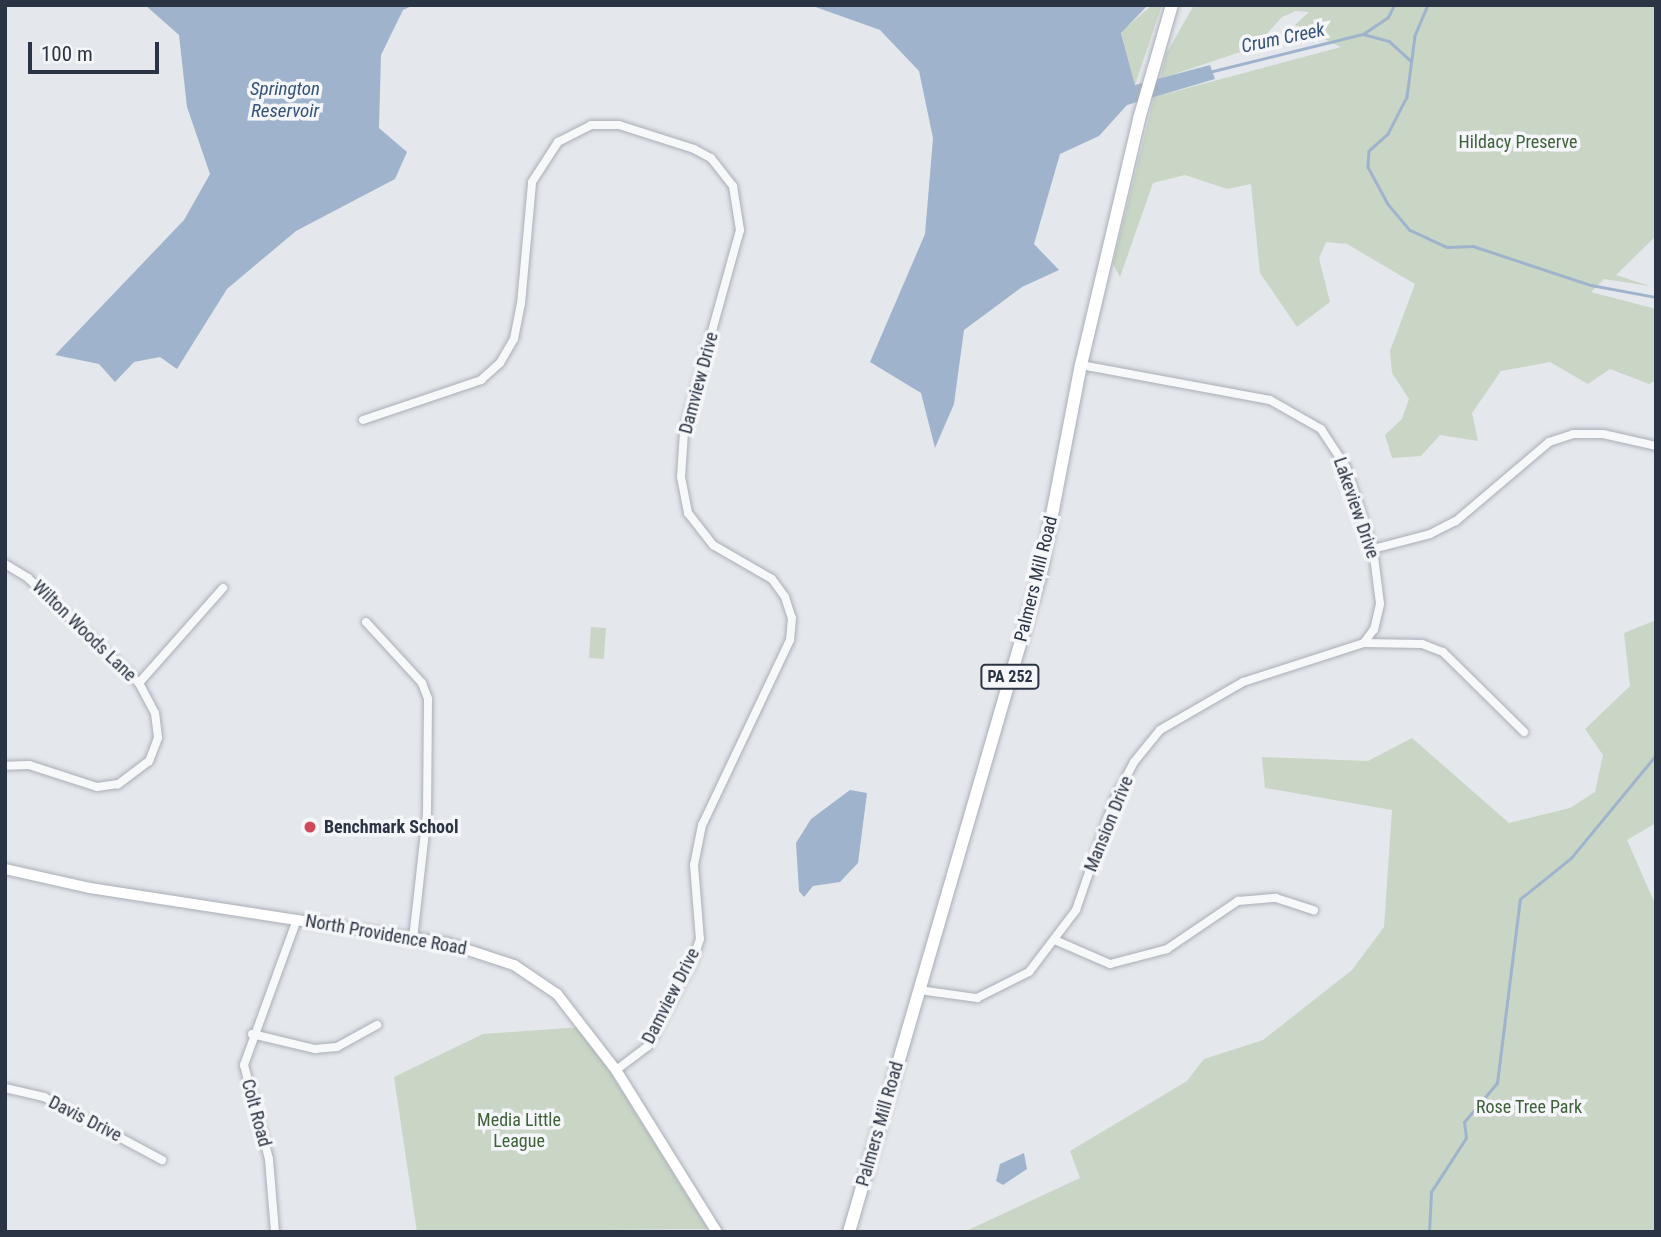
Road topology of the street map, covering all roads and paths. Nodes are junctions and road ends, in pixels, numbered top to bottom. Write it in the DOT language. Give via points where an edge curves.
graph roads {
  1 [pos="1172,5"];
  2 [pos="1081,365"];
  3 [pos="363,420"];
  4 [pos="1656,446"];
  5 [pos="1373,549"];
  6 [pos="5,564"];
  7 [pos="223,588"];
  8 [pos="366,622"];
  9 [pos="1363,643"];
  10 [pos="139,684"];
  11 [pos="1524,732"];
  12 [pos="5,766"];
  13 [pos="5,869"];
  14 [pos="1314,910"];
  15 [pos="298,919"];
  16 [pos="413,937"];
  17 [pos="1057,941"];
  18 [pos="919,990"];
  19 [pos="377,1026"];
  20 [pos="252,1034"];
  21 [pos="616,1070"];
  22 [pos="5,1088"];
  23 [pos="162,1160"];
  24 [pos="849,1229"];
  25 [pos="275,1232"];
  26 [pos="717,1232"];
  1 -- 2 [label="main road, Palmers Mill Road / PA 252" via="1139,120"];
  2 -- 5 [label="street, Lakeview Drive" via="1270,400 1303,415 1333,443 1346,467"];
  2 -- 18 [label="main road, Palmers Mill Road / PA 252" via="1041,572"];
  3 -- 21 [label="street, Damview Drive" via="481,380 500,363 514,339 521,304 532,182 558,142 591,125 619,125 711,158 733,186 740,230 684,432 681,477 688,513 713,545 772,579 785,597 792,618 790,640 699,835 694,865 701,919 692,962 648,1046"];
  4 -- 5 [label="street" via="1603,434 1573,434 1549,442 1455,521 1430,534"];
  5 -- 9 [label="street, Lakeview Drive" via="1380,604 1374,629"];
  6 -- 10 [label="street, Wilton Woods Lane" via="29,578"];
  7 -- 10 [label="street"];
  8 -- 16 [label="street" via="407,673 422,683 428,699 427,814"];
  9 -- 11 [label="street" via="1422,644 1443,652"];
  9 -- 17 [label="street, Mansion Drive" via="1243,682 1160,730 1134,762 1114,800 1076,910"];
  10 -- 12 [label="street, Wilton Woods Lane" via="155,713 158,738 149,761 135,776 97,787 29,765"];
  13 -- 15 [label="main road, North Providence Road" via="90,888"];
  14 -- 17 [label="street" via="1276,898 1238,901 1167,949 1110,964"];
  15 -- 16 [label="main road, North Providence Road"];
  15 -- 20 [label="street, Colt Road"];
  16 -- 21 [label="main road, North Providence Road" via="487,954 539,979"];
  17 -- 18 [label="street, Mansion Drive" via="1029,972 997,992 957,1000"];
  18 -- 24 [label="main road, Palmers Mill Road / PA 252"];
  19 -- 20 [label="street" via="337,1047 315,1049"];
  20 -- 25 [label="street, Colt Road" via="244,1065 246,1086 269,1159"];
  21 -- 26 [label="main road, North Providence Road"];
  22 -- 23 [label="street, Davis Drive" via="44,1097"];
}
